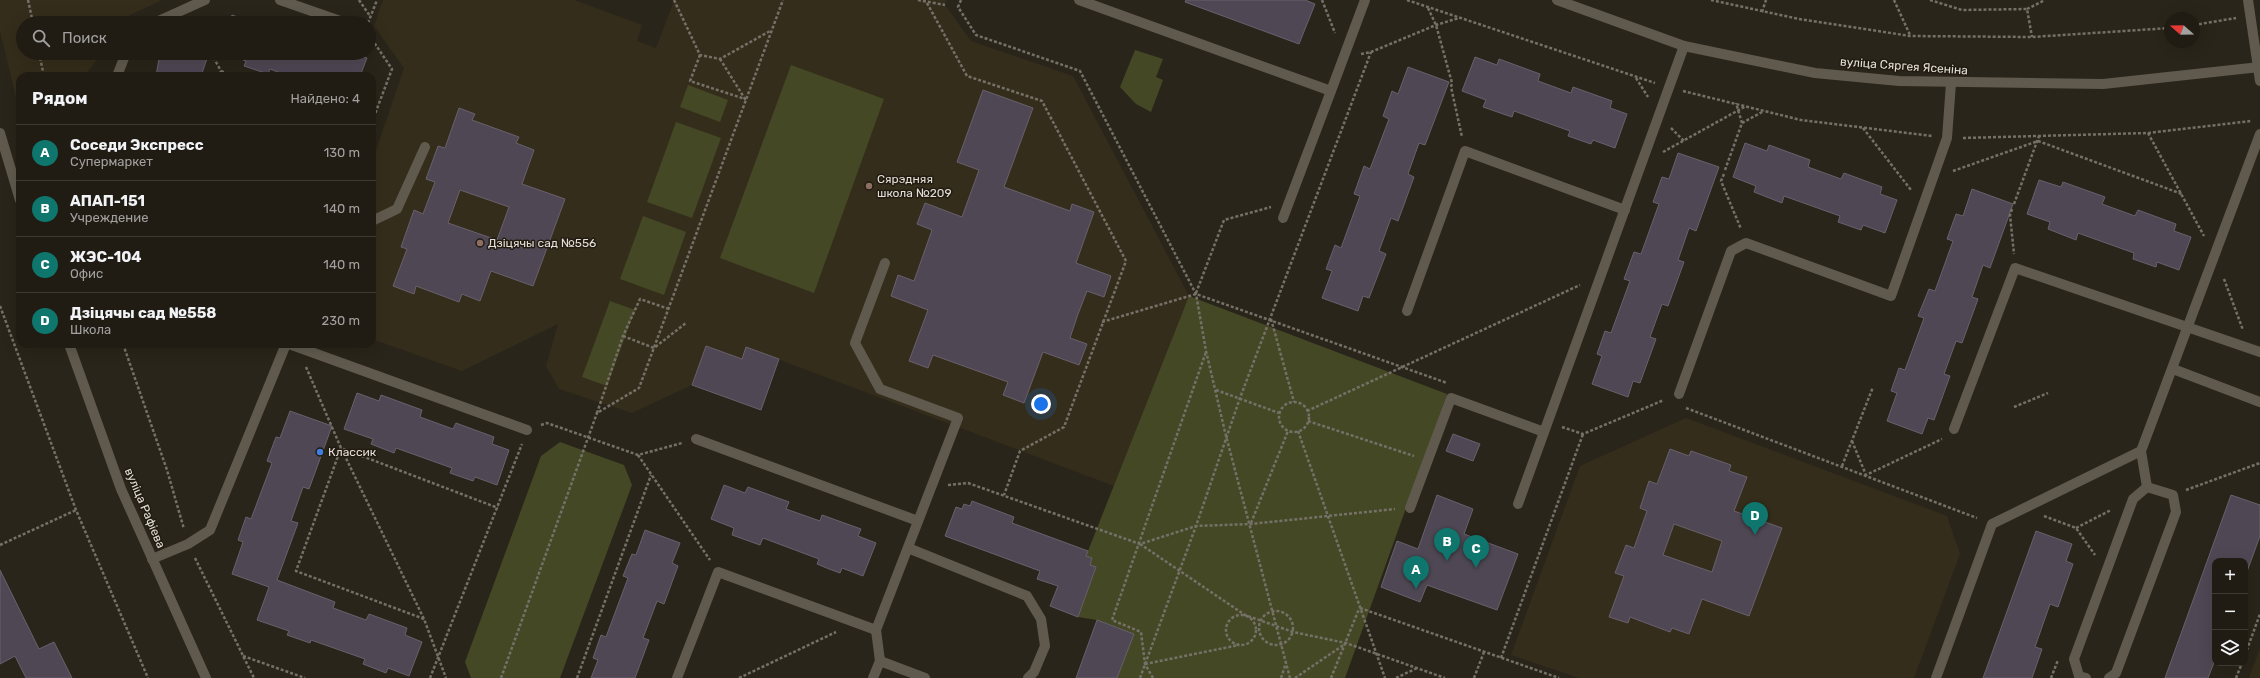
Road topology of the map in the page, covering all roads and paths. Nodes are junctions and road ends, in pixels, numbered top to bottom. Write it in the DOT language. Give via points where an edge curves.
graph roads {
  1 [pos="28,0"];
  2 [pos="205,0"];
  3 [pos="280,0"];
  4 [pos="359,0"];
  5 [pos="377,0"];
  6 [pos="674,0"];
  7 [pos="783,0"];
  8 [pos="918,0"];
  9 [pos="961,0"];
  10 [pos="1079,0"];
  11 [pos="1322,0"];
  12 [pos="1365,0"];
  13 [pos="1407,0"];
  14 [pos="1557,0"];
  15 [pos="1711,0"];
  16 [pos="1766,0"];
  17 [pos="1894,0"];
  18 [pos="1930,0"];
  19 [pos="2045,0"];
  20 [pos="2248,0"];
  21 [pos="927,3"];
  22 [pos="945,5"];
  23 [pos="1428,8"];
  24 [pos="2027,9"];
  25 [pos="1762,12"];
  26 [pos="2251,15"];
  27 [pos="31,16"];
  28 [pos="170,16"];
  29 [pos="326,16"];
  30 [pos="371,16"];
  31 [pos="1460,18"];
  32 [pos="2200,24"];
  33 [pos="1436,25"];
  34 [pos="2164,28"];
  35 [pos="771,31"];
  36 [pos="1910,36"];
  37 [pos="2032,37"];
  38 [pos="376,45"];
  39 [pos="1684,46"];
  40 [pos="1371,52"];
  41 [pos="700,54"];
  42 [pos="1343,57"];
  43 [pos="720,59"];
  44 [pos="41,60"];
  45 [pos="123,60"];
  46 [pos="215,60"];
  47 [pos="2259,67"];
  48 [pos="221,71"];
  49 [pos="43,72"];
  50 [pos="119,72"];
  51 [pos="2260,81"];
  52 [pos="1950,83"];
  53 [pos="1669,87"];
  54 [pos="1331,91"];
  55 [pos="746,99"];
  56 [pos="1736,103"];
  57 [pos="1746,106"];
  58 [pos="1738,110"];
  59 [pos="376,111"];
  60 [pos="1764,111"];
  61 [pos="2253,121"];
  62 [pos="1742,123"];
  63 [pos="1862,127"];
  64 [pos="0,133"];
  65 [pos="2260,134"];
  66 [pos="2039,136"];
  67 [pos="1947,138"];
  68 [pos="2038,141"];
  69 [pos="425,147"];
  70 [pos="1465,151"];
  71 [pos="1642,164"];
  72 [pos="1725,170"];
  73 [pos="16,173"];
  74 [pos="1724,174"];
  75 [pos="1933,178"];
  76 [pos="2182,194"];
  77 [pos="1289,202"];
  78 [pos="2014,204"];
  79 [pos="1924,206"];
  80 [pos="2012,209"];
  81 [pos="1625,210"];
  82 [pos="1283,218"];
  83 [pos="376,219"];
  84 [pos="1746,243"];
  85 [pos="885,263"];
  86 [pos="2015,268"];
  87 [pos="1601,275"];
  88 [pos="1196,294"];
  89 [pos="0,306"];
  90 [pos="669,309"];
  91 [pos="1407,311"];
  92 [pos="1271,319"];
  93 [pos="1102,322"];
  94 [pos="686,323"];
  95 [pos="2187,327"];
  96 [pos="623,336"];
  97 [pos="70,348"];
  98 [pos="124,348"];
  99 [pos="284,348"];
  100 [pos="294,348"];
  101 [pos="299,348"];
  102 [pos="654,348"];
  103 [pos="1206,351"];
  104 [pos="2260,352"];
  105 [pos="1401,367"];
  106 [pos="2173,369"];
  107 [pos="1455,386"];
  108 [pos="1873,387"];
  109 [pos="1216,390"];
  110 [pos="2048,393"];
  111 [pos="1679,394"];
  112 [pos="1240,398"];
  113 [pos="1294,402"];
  114 [pos="1669,402"];
  115 [pos="2260,402"];
  116 [pos="1683,407"];
  117 [pos="2014,407"];
  118 [pos="1307,411"];
  119 [pos="597,413"];
  120 [pos="1279,413"];
  121 [pos="1308,421"];
  122 [pos="1547,422"];
  123 [pos="1954,429"];
  124 [pos="527,430"];
  125 [pos="1288,431"];
  126 [pos="1298,431"];
  127 [pos="1544,432"];
  128 [pos="1583,434"];
  129 [pos="1226,436"];
  130 [pos="696,439"];
  131 [pos="1852,441"];
  132 [pos="341,448"];
  133 [pos="2141,451"];
  134 [pos="638,455"];
  135 [pos="1428,461"];
  136 [pos="2260,463"];
  137 [pos="1842,466"];
  138 [pos="651,475"];
  139 [pos="1866,475"];
  140 [pos="2147,486"];
  141 [pos="932,487"];
  142 [pos="1004,495"];
  143 [pos="2173,495"];
  144 [pos="2133,499"];
  145 [pos="1518,504"];
  146 [pos="498,508"];
  147 [pos="1410,508"];
  148 [pos="2025,509"];
  149 [pos="76,510"];
  150 [pos="1327,516"];
  151 [pos="918,521"];
  152 [pos="1251,524"];
  153 [pos="1992,524"];
  154 [pos="1196,526"];
  155 [pos="2076,528"];
  156 [pos="188,544"];
  157 [pos="1140,544"];
  158 [pos="0,545"];
  159 [pos="908,548"];
  160 [pos="152,559"];
  161 [pos="2092,562"];
  162 [pos="1180,570"];
  163 [pos="718,572"];
  164 [pos="1359,608"];
  165 [pos="1274,611"];
  166 [pos="2260,614"];
  167 [pos="1245,615"];
  168 [pos="424,619"];
  169 [pos="1261,621"];
  170 [pos="856,623"];
  171 [pos="1277,627"];
  172 [pos="876,630"];
  173 [pos="1293,632"];
  174 [pos="1346,643"];
  175 [pos="1240,645"];
  176 [pos="1281,645"];
  177 [pos="2248,647"];
  178 [pos="1484,652"];
  179 [pos="1376,654"];
  180 [pos="439,655"];
  181 [pos="243,656"];
  182 [pos="2059,656"];
  183 [pos="1501,658"];
  184 [pos="880,661"];
  185 [pos="1286,663"];
  186 [pos="1145,664"];
  187 [pos="2241,666"];
  188 [pos="1417,668"];
  189 [pos="148,678"];
  190 [pos="206,678"];
  191 [pos="254,678"];
  192 [pos="305,678"];
  193 [pos="430,678"];
  194 [pos="446,678"];
  195 [pos="501,678"];
  196 [pos="577,678"];
  197 [pos="677,678"];
  198 [pos="739,678"];
  199 [pos="873,678"];
  200 [pos="925,678"];
  201 [pos="1028,678"];
  202 [pos="1140,678"];
  203 [pos="1153,678"];
  204 [pos="1281,678"];
  205 [pos="1290,678"];
  206 [pos="1296,678"];
  207 [pos="1331,678"];
  208 [pos="1385,678"];
  209 [pos="1396,678"];
  210 [pos="1445,678"];
  211 [pos="1474,678"];
  212 [pos="1559,678"];
  213 [pos="1936,678"];
  214 [pos="2051,678"];
  215 [pos="2086,678"];
  216 [pos="2109,678"];
  217 [pos="2236,678"];
  1 -- 27 [label="path"];
  2 -- 28 [label="main road"];
  3 -- 29 [label="main road"];
  4 -- 30 [label="path"];
  5 -- 30 [label="path"];
  6 -- 41 [label="path"];
  7 -- 35 [label="path"];
  8 -- 21 [label="path"];
  9 -- 88 [label="path" via="958,7 976,35 1080,71"];
  10 -- 54 [label="main road"];
  11 -- 42 [label="path"];
  12 -- 42 [label="main road"];
  13 -- 23 [label="path"];
  14 -- 39 [label="main road, вуліца Сяргея Ясеніна"];
  15 -- 25 [label="path"];
  16 -- 25 [label="path"];
  17 -- 36 [label="path"];
  18 -- 24 [label="path" via="1962,10"];
  19 -- 24 [label="path"];
  20 -- 26 [label="main road"];
  21 -- 22 [label="path"];
  21 -- 93 [label="path" via="966,76 1042,101 1126,261"];
  23 -- 31 [label="path"];
  23 -- 33 [label="path"];
  24 -- 37 [label="path"];
  25 -- 36 [label="path"];
  26 -- 32 [label="path"];
  26 -- 47 [label="main road"];
  31 -- 33 [label="path"];
  31 -- 53 [label="path"];
  33 -- 40 [label="path"];
  33 -- 70 [label="path" via="1452,83"];
  34 -- 37 [label="path"];
  35 -- 43 [label="path"];
  35 -- 55 [label="path"];
  36 -- 37 [label="path"];
  38 -- 59 [label="path" via="392,69"];
  39 -- 52 [label="main road, вуліца Сяргея Ясеніна" via="1815,73"];
  39 -- 53 [label="main road"];
  40 -- 42 [label="path"];
  40 -- 92 [label="path"];
  41 -- 43 [label="path"];
  41 -- 55 [label="path" via="690,81"];
  42 -- 54 [label="main road"];
  43 -- 55 [label="path"];
  44 -- 49 [label="path"];
  45 -- 50 [label="main road"];
  46 -- 48 [label="path"];
  47 -- 51 [label="main road"];
  47 -- 52 [label="main road, вуліца Сяргея Ясеніна" via="2103,84"];
  52 -- 67 [label="main road"];
  53 -- 56 [label="path"];
  53 -- 71 [label="main road"];
  54 -- 77 [label="main road"];
  55 -- 90 [label="path"];
  56 -- 57 [label="path"];
  56 -- 58 [label="path"];
  57 -- 58 [label="path"];
  57 -- 60 [label="path"];
  58 -- 62 [label="path"];
  58 -- 71 [label="path"];
  60 -- 62 [label="path"];
  60 -- 63 [label="path" via="1801,120"];
  61 -- 66 [label="path" via="2148,132"];
  62 -- 72 [label="path"];
  63 -- 67 [label="path"];
  63 -- 79 [label="path"];
  64 -- 73 [label="main road"];
  65 -- 95 [label="main road"];
  66 -- 67 [label="path"];
  66 -- 68 [label="path"];
  67 -- 75 [label="main road"];
  68 -- 75 [label="path"];
  68 -- 76 [label="path"];
  68 -- 78 [label="path"];
  69 -- 83 [label="main road" via="397,209"];
  70 -- 81 [label="main road"];
  70 -- 91 [label="main road"];
  71 -- 81 [label="main road"];
  74 -- 84 [label="path" via="1721,181"];
  75 -- 79 [label="main road"];
  77 -- 82 [label="main road"];
  77 -- 88 [label="path" via="1224,220"];
  79 -- 84 [label="main road" via="1891,296"];
  80 -- 86 [label="path" via="2010,215"];
  81 -- 87 [label="main road"];
  84 -- 111 [label="main road" via="1732,251"];
  85 -- 141 [label="main road" via="855,343 880,389 958,418"];
  86 -- 95 [label="main road"];
  86 -- 123 [label="main road"];
  87 -- 105 [label="path"];
  87 -- 122 [label="main road"];
  88 -- 92 [label="path"];
  88 -- 93 [label="path"];
  88 -- 103 [label="path"];
  89 -- 149 [label="path"];
  90 -- 96 [label="path" via="640,299"];
  90 -- 102 [label="path"];
  92 -- 105 [label="path"];
  92 -- 112 [label="path"];
  92 -- 113 [label="path"];
  93 -- 142 [label="path" via="1064,427 1020,451"];
  94 -- 102 [label="path"];
  95 -- 104 [label="main road"];
  95 -- 106 [label="main road"];
  96 -- 102 [label="path"];
  96 -- 119 [label="path"];
  97 -- 160 [label="main road, вуліца Рафіева" via="122,489"];
  98 -- 156 [label="path"];
  99 -- 156 [label="main road" via="210,530"];
  100 -- 132 [label="path"];
  101 -- 124 [label="main road"];
  102 -- 119 [label="path" via="639,388"];
  103 -- 109 [label="path"];
  103 -- 157 [label="path"];
  105 -- 107 [label="path"];
  105 -- 118 [label="path"];
  106 -- 115 [label="main road"];
  106 -- 133 [label="main road"];
  108 -- 131 [label="path"];
  109 -- 112 [label="path"];
  109 -- 129 [label="path"];
  110 -- 117 [label="path"];
  112 -- 120 [label="path"];
  112 -- 129 [label="path"];
  113 -- 118 [label="path"];
  113 -- 120 [label="path" via="1287,404"];
  114 -- 128 [label="path" via="1662,399"];
  116 -- 137 [label="path"];
  118 -- 121 [label="path"];
  119 -- 195 [label="path"];
  120 -- 125 [label="path" via="1280,422"];
  121 -- 126 [label="path" via="1303,429"];
  121 -- 135 [label="path"];
  122 -- 127 [label="main road"];
  122 -- 128 [label="path"];
  123 -- 139 [label="path" via="1955,434"];
  124 -- 134 [label="path" via="547,423"];
  124 -- 146 [label="path"];
  125 -- 126 [label="path"];
  125 -- 152 [label="path"];
  126 -- 150 [label="path"];
  127 -- 135 [label="main road" via="1451,398"];
  127 -- 145 [label="main road"];
  128 -- 183 [label="path"];
  129 -- 152 [label="path"];
  129 -- 154 [label="path"];
  130 -- 134 [label="path"];
  130 -- 151 [label="main road"];
  131 -- 137 [label="path"];
  131 -- 139 [label="path"];
  132 -- 146 [label="path"];
  132 -- 168 [label="path"];
  132 -- 168 [label="path" via="296,571"];
  133 -- 140 [label="main road"];
  133 -- 148 [label="main road"];
  134 -- 138 [label="path"];
  135 -- 147 [label="main road"];
  136 -- 143 [label="path"];
  137 -- 139 [label="path"];
  138 -- 163 [label="path"];
  138 -- 196 [label="path"];
  139 -- 153 [label="path"];
  140 -- 143 [label="main road"];
  140 -- 144 [label="main road"];
  141 -- 142 [label="path" via="968,483"];
  141 -- 151 [label="main road"];
  142 -- 157 [label="path"];
  143 -- 216 [label="main road" via="2176,512 2116,673"];
  144 -- 155 [label="path"];
  144 -- 215 [label="main road" via="2074,659 2079,676"];
  146 -- 180 [label="path"];
  147 -- 150 [label="path"];
  148 -- 153 [label="main road"];
  148 -- 155 [label="path"];
  149 -- 158 [label="path"];
  149 -- 189 [label="path"];
  150 -- 152 [label="path"];
  150 -- 164 [label="path"];
  151 -- 159 [label="main road"];
  152 -- 154 [label="path"];
  152 -- 165 [label="path"];
  153 -- 213 [label="main road"];
  154 -- 157 [label="path"];
  154 -- 162 [label="path"];
  155 -- 161 [label="path" via="2095,555"];
  156 -- 160 [label="main road"];
  156 -- 181 [label="path"];
  157 -- 162 [label="path"];
  157 -- 186 [label="path" via="1112,620 1141,632"];
  159 -- 172 [label="main road"];
  159 -- 201 [label="main road" via="1027,596 1041,619 1045,646 1034,672"];
  160 -- 190 [label="main road, вуліца Рафіева"];
  162 -- 167 [label="path"];
  162 -- 186 [label="path"];
  163 -- 170 [label="main road"];
  163 -- 197 [label="main road"];
  164 -- 174 [label="path"];
  164 -- 178 [label="path"];
  164 -- 179 [label="path"];
  165 -- 169 [label="path" via="1267,613"];
  165 -- 171 [label="path"];
  165 -- 173 [label="path" via="1282,612 1291,618"];
  166 -- 177 [label="path"];
  167 -- 169 [label="path"];
  167 -- 175 [label="path" via="1254,621 1256,636 1249,643"];
  167 -- 175 [label="path" via="1235,616 1226,627 1231,642"];
  168 -- 180 [label="path"];
  169 -- 171 [label="path"];
  169 -- 176 [label="path" via="1258,628 1262,638 1270,644"];
  170 -- 172 [label="main road"];
  170 -- 198 [label="path"];
  171 -- 173 [label="path"];
  171 -- 176 [label="path"];
  172 -- 184 [label="main road"];
  173 -- 174 [label="path"];
  173 -- 176 [label="path"];
  174 -- 179 [label="path"];
  174 -- 206 [label="path"];
  174 -- 207 [label="path"];
  175 -- 186 [label="path"];
  176 -- 185 [label="path"];
  178 -- 183 [label="path"];
  178 -- 211 [label="path"];
  179 -- 188 [label="path"];
  179 -- 208 [label="path"];
  180 -- 193 [label="path"];
  180 -- 194 [label="path"];
  181 -- 191 [label="path"];
  181 -- 192 [label="path"];
  182 -- 214 [label="path"];
  183 -- 212 [label="path"];
  184 -- 199 [label="main road"];
  184 -- 200 [label="main road"];
  185 -- 204 [label="path"];
  185 -- 205 [label="path"];
  186 -- 202 [label="path"];
  186 -- 203 [label="path"];
  187 -- 217 [label="path"];
  188 -- 209 [label="path"];
  188 -- 210 [label="path"];
}
